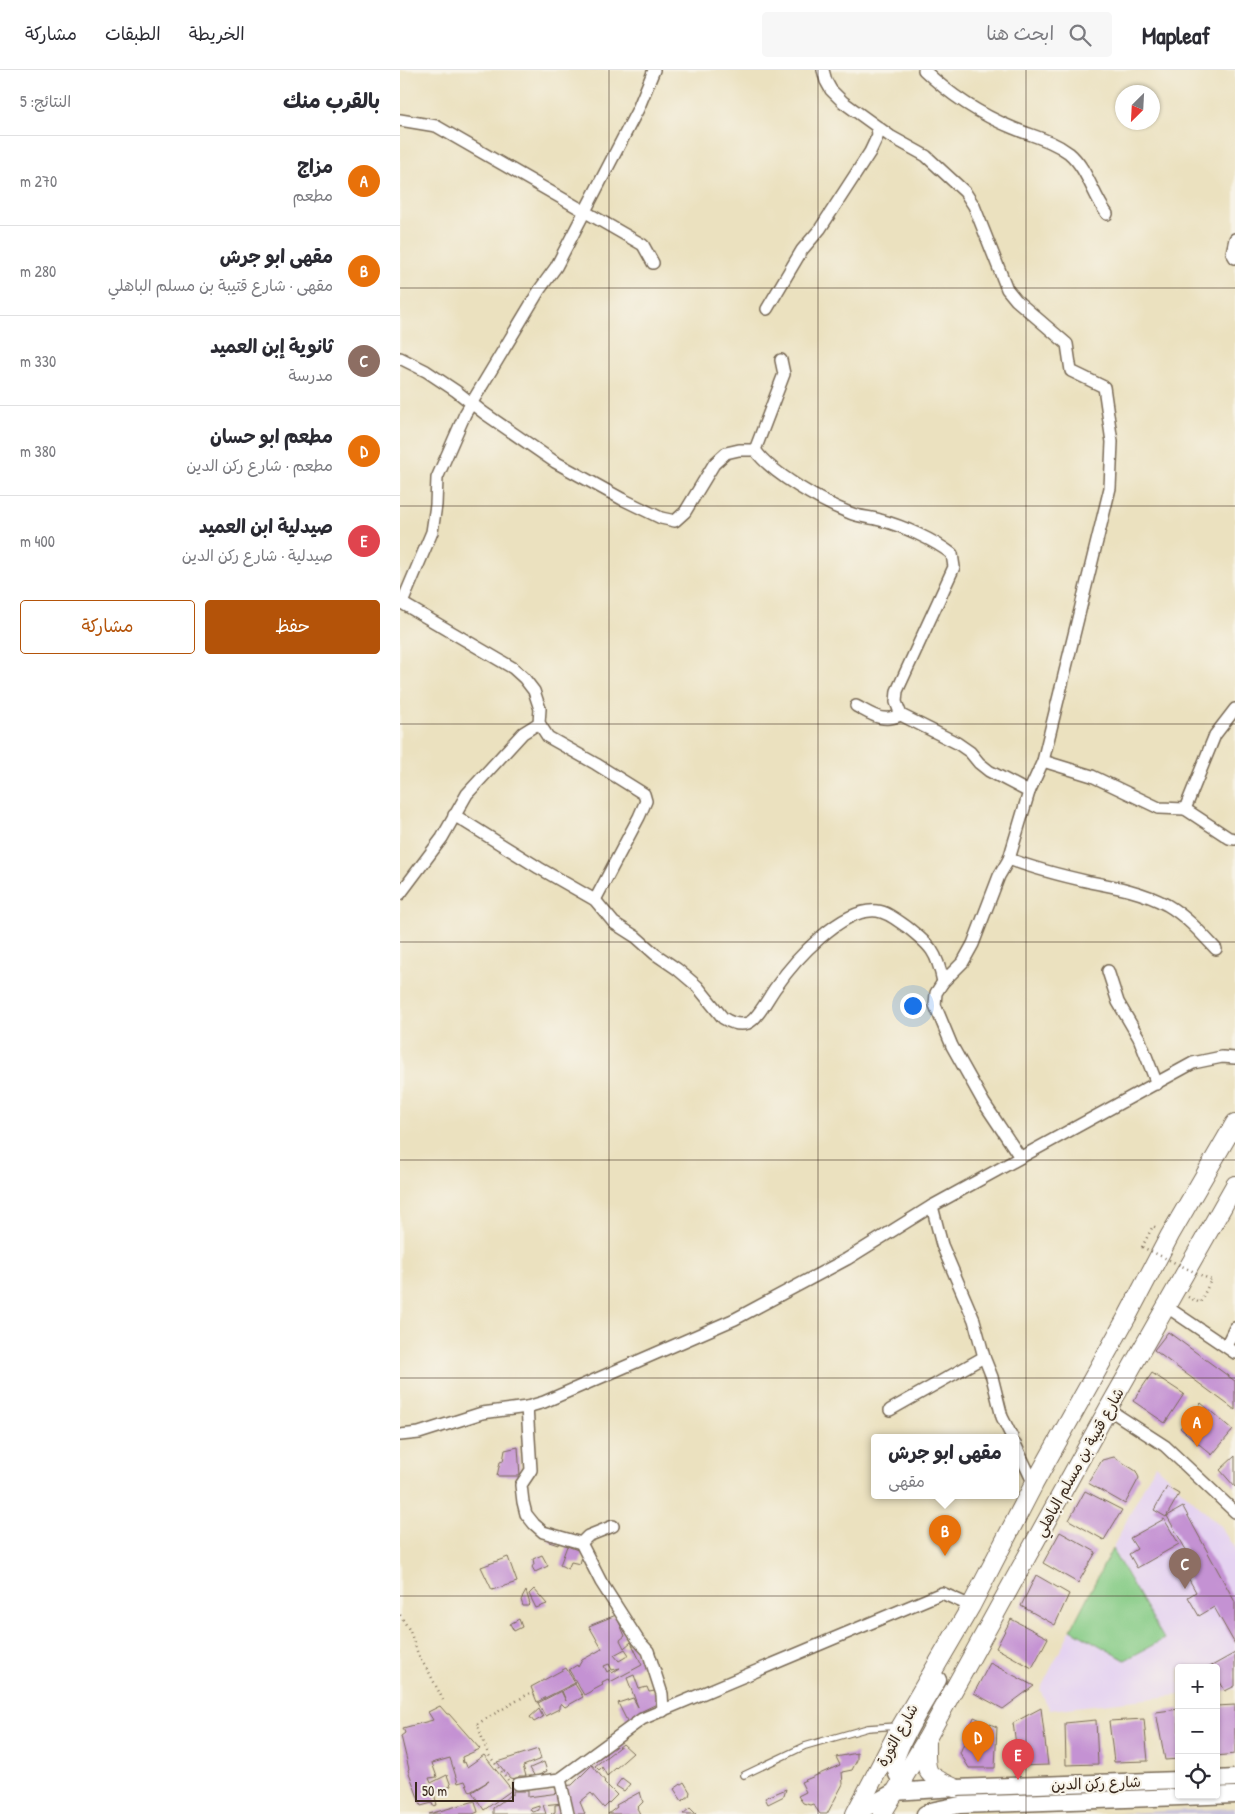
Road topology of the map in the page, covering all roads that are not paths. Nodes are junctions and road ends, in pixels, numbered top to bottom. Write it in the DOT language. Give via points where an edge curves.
graph roads {
  1 [pos="654,70"];
  2 [pos="823,70"];
  3 [pos="924,70"];
  4 [pos="400,120"];
  5 [pos="877,127"];
  6 [pos="586,211"];
  7 [pos="1107,214"];
  8 [pos="1235,239"];
  9 [pos="1235,258"];
  10 [pos="653,264"];
  11 [pos="767,309"];
  12 [pos="400,358"];
  13 [pos="781,360"];
  14 [pos="470,402"];
  15 [pos="755,450"];
  16 [pos="401,602"];
  17 [pos="856,706"];
  18 [pos="1235,710"];
  19 [pos="901,715"];
  20 [pos="539,723"];
  21 [pos="1043,761"];
  22 [pos="1029,792"];
  23 [pos="1185,810"];
  24 [pos="454,815"];
  25 [pos="1235,839"];
  26 [pos="1009,859"];
  27 [pos="400,894"];
  28 [pos="595,900"];
  29 [pos="1216,948"];
  30 [pos="1108,970"];
  31 [pos="943,982"];
  32 [pos="1235,1058"];
  33 [pos="1157,1084"];
  34 [pos="1235,1123"];
  35 [pos="1020,1157"];
  36 [pos="1235,1185"];
  37 [pos="932,1206"];
  38 [pos="1167,1306"];
  39 [pos="1235,1328"];
  40 [pos="1230,1350"];
  41 [pos="984,1357"];
  42 [pos="527,1407"];
  43 [pos="1108,1409"];
  44 [pos="890,1410"];
  45 [pos="1011,1434"];
  46 [pos="400,1435"];
  47 [pos="1019,1452"];
  48 [pos="1034,1484"];
  49 [pos="1235,1512"];
  50 [pos="614,1526"];
  51 [pos="581,1543"];
  52 [pos="971,1606"];
  53 [pos="942,1657"];
  54 [pos="663,1711"];
  55 [pos="901,1726"];
  56 [pos="926,1740"];
  57 [pos="744,1775"];
  58 [pos="1235,1778"];
  59 [pos="560,1779"];
  60 [pos="1220,1779"];
  61 [pos="1175,1780"];
  62 [pos="518,1784"];
  63 [pos="955,1788"];
  64 [pos="902,1789"];
  65 [pos="1235,1795"];
  66 [pos="960,1805"];
  67 [pos="1007,1809"];
  68 [pos="568,1814"];
  69 [pos="854,1814"];
  70 [pos="860,1814"];
  71 [pos="882,1814"];
  72 [pos="925,1814"];
  1 -- 6 [label="street" via="638,110"];
  2 -- 5 [label="street" via="831,90"];
  3 -- 7 [label="street" via="978,112 1056,144 1068,153 1077,162"];
  4 -- 6 [label="street" via="436,126"];
  5 -- 11 [label="street" via="878,135 870,152 820,229 802,250"];
  5 -- 21 [label="street" via="926,156 965,192 974,206 1007,289 1067,344 1071,371 1104,387 1112,442 1110,488"];
  6 -- 10 [label="street" via="643,245"];
  6 -- 14 [label="street" via="556,267"];
  8 -- 9 [label="street" via="1232,253"];
  12 -- 14 [label="street" via="426,371"];
  13 -- 15 [label="street" via="784,374"];
  14 -- 15 [label="street" via="555,462 622,500 675,522 685,512 714,464 726,453"];
  14 -- 16 [label="street" via="437,478 432,532"];
  15 -- 19 [label="street" via="763,461 835,506 904,529 952,554 954,566 897,691 896,702"];
  16 -- 20 [label="street" via="513,668 534,691 540,709"];
  17 -- 19 [label="street" via="883,719"];
  18 -- 23 [label="street" via="1215,735"];
  19 -- 22 [label="street" via="957,743 989,771"];
  20 -- 24 [label="street" via="523,733 507,750 467,794"];
  20 -- 28 [label="street" via="548,736 644,794 646,801 639,817"];
  21 -- 22 [label="street"];
  21 -- 23 [label="street" via="1092,776 1159,808"];
  22 -- 26 [label="street"];
  23 -- 25 [label="street"];
  24 -- 27 [label="street" via="442,838"];
  24 -- 28 [label="street"];
  26 -- 29 [label="street" via="1150,897 1184,916"];
  26 -- 31 [label="street" via="964,962"];
  28 -- 31 [label="street" via="614,923 664,962 677,968 723,1018 738,1025 754,1019 776,985 811,947 845,919 863,912 887,914 926,942 936,956"];
  30 -- 33 [label="street" via="1118,1002 1139,1038"];
  31 -- 35 [label="street" via="936,993 935,1005 942,1024 984,1103"];
  32 -- 33 [label="street" via="1222,1057 1193,1063"];
  33 -- 35 [label="street"];
  34 -- 48 [label="main road, شارع قتيبة بن مسلم الباهلي"];
  35 -- 37 [label="street"];
  36 -- 38 [label="main road, شارع قتيبة بن مسلم الباهلي"];
  37 -- 41 [label="street" via="942,1245 978,1330"];
  37 -- 42 [label="street" via="847,1259 735,1319"];
  38 -- 40 [label="street"];
  38 -- 43 [label="main road, شارع قتيبة بن مسلم الباهلي"];
  39 -- 40 [label="street"];
  41 -- 44 [label="street"];
  41 -- 45 [label="street"];
  42 -- 46 [label="street" via="482,1414 419,1433"];
  42 -- 51 [label="street" via="531,1470 521,1485 526,1514 543,1532"];
  43 -- 49 [label="street" via="1165,1446"];
  43 -- 56 [label="main road, شارع قتيبة بن مسلم الباهلي"];
  47 -- 48 [label="street"];
  48 -- 52 [label="main road, شارع قتيبة بن مسلم الباهلي"];
  50 -- 51 [label="street" via="588,1536"];
  51 -- 54 [label="street" via="601,1582 648,1651 662,1694"];
  52 -- 53 [label="main road, شارع قتيبة بن مسلم الباهلي"];
  52 -- 54 [label="street" via="942,1593"];
  53 -- 55 [label="main road, شارع الثورة"];
  53 -- 64 [label="main road" via="943,1669 900,1748 895,1765"];
  54 -- 59 [label="street" via="642,1719"];
  55 -- 57 [label="lane" via="868,1728 805,1746"];
  55 -- 69 [label="main road, شارع الثورة"];
  56 -- 63 [label="main road" via="928,1772 932,1778"];
  56 -- 64 [label="main road, شارع الثورة"];
  58 -- 60 [label="main road"];
  59 -- 62 [label="street"];
  59 -- 68 [label="street"];
  61 -- 63 [label="main road, شارع ركن الدين"];
  63 -- 64 [label="main road, شارع ركن الدين"];
  64 -- 66 [label="main road" via="927,1800"];
  64 -- 70 [label="main road"];
  64 -- 71 [label="main road"];
  65 -- 67 [label="main road, شارع ركن الدين"];
  66 -- 67 [label="main road, شارع ركن الدين"];
  66 -- 72 [label="main road, شارع ركن الدين"];
}
